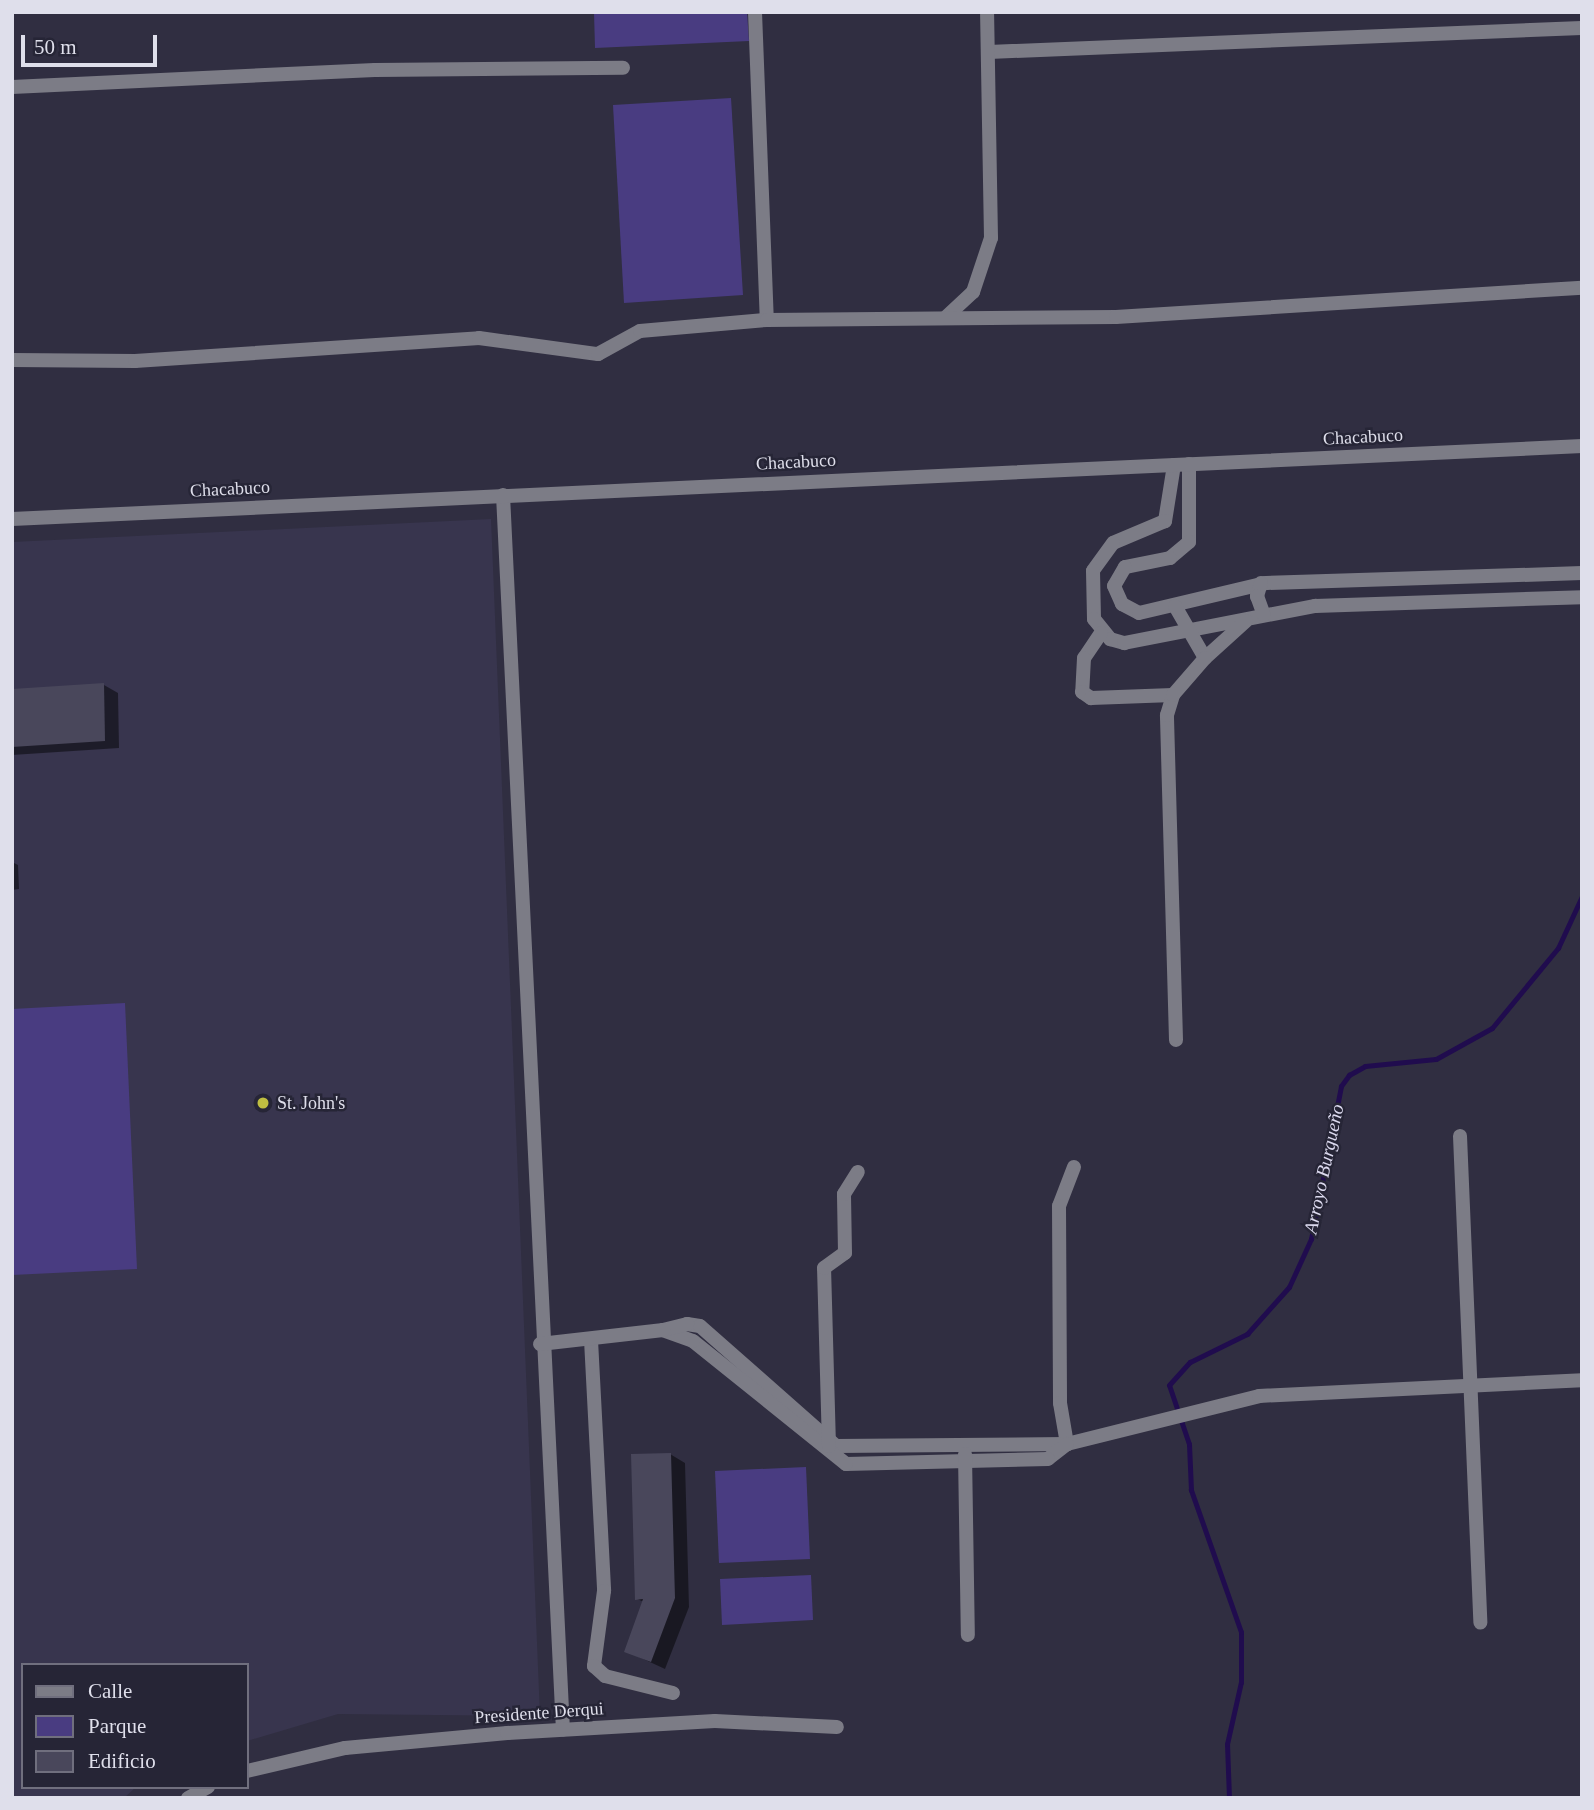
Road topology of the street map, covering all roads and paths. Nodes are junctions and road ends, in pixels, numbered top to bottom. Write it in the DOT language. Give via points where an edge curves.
graph roads {
  1 [pos="755,12"];
  2 [pos="988,12"];
  3 [pos="1582,28"];
  4 [pos="989,52"];
  5 [pos="623,68"];
  6 [pos="12,87"];
  7 [pos="1582,288"];
  8 [pos="946,317"];
  9 [pos="767,320"];
  10 [pos="12,360"];
  11 [pos="1582,446"];
  12 [pos="1174,464"];
  13 [pos="1189,464"];
  14 [pos="503,495"];
  15 [pos="12,519"];
  16 [pos="1582,573"];
  17 [pos="1261,583"];
  18 [pos="1288,583"];
  19 [pos="1582,597"];
  20 [pos="1175,606"];
  21 [pos="1290,610"];
  22 [pos="1264,615"];
  23 [pos="1248,619"];
  24 [pos="1186,631"];
  25 [pos="1101,633"];
  26 [pos="1205,657"];
  27 [pos="1173,695"];
  28 [pos="1176,1040"];
  29 [pos="1460,1136"];
  30 [pos="1074,1167"];
  31 [pos="858,1172"];
  32 [pos="591,1340"];
  33 [pos="540,1344"];
  34 [pos="1582,1380"];
  35 [pos="1472,1386"];
  36 [pos="965,1444"];
  37 [pos="1067,1444"];
  38 [pos="829,1448"];
  39 [pos="965,1462"];
  40 [pos="1480,1623"];
  41 [pos="968,1635"];
  42 [pos="673,1693"];
  43 [pos="837,1727"];
  44 [pos="563,1730"];
  45 [pos="248,1771"];
  46 [pos="204,1789"];
  47 [pos="188,1798"];
  1 -- 9 [label="street"];
  2 -- 4 [label="street"];
  3 -- 4 [label="street"];
  4 -- 8 [label="street" via="991,238 977,285"];
  5 -- 6 [label="street" via="375,70"];
  7 -- 8 [label="street" via="1130,316"];
  8 -- 9 [label="street"];
  9 -- 10 [label="street" via="640,331 598,354 479,338 135,361"];
  11 -- 13 [label="street, Chacabuco"];
  12 -- 13 [label="street, Chacabuco"];
  12 -- 14 [label="street, Chacabuco"];
  12 -- 25 [label="street" via="1165,521 1113,543 1096,565 1094,619"];
  13 -- 20 [label="street" via="1189,542 1170,558 1125,567 1114,586 1122,604 1139,613"];
  14 -- 15 [label="street, Chacabuco"];
  14 -- 33 [label="street"];
  16 -- 18 [label="street"];
  17 -- 18 [label="street"];
  17 -- 20 [label="street"];
  17 -- 22 [label="street" via="1257,596"];
  18 -- 21 [label="street"];
  19 -- 21 [label="street"];
  20 -- 24 [label="street"];
  21 -- 22 [label="street"];
  22 -- 23 [label="street"];
  23 -- 24 [label="street"];
  23 -- 26 [label="street"];
  24 -- 25 [label="street" via="1124,643"];
  24 -- 26 [label="street"];
  25 -- 27 [label="street" via="1084,658 1082,692 1091,698"];
  26 -- 27 [label="street"];
  27 -- 28 [label="street" via="1165,752"];
  29 -- 35 [label="street"];
  30 -- 37 [label="street" via="1059,1206 1060,1403"];
  31 -- 38 [label="street" via="844,1194 845,1253 824,1268"];
  32 -- 33 [label="street"];
  32 -- 38 [label="street" via="700,1326"];
  32 -- 42 [label="street" via="604,1591 594,1666 605,1676"];
  33 -- 44 [label="street"];
  34 -- 35 [label="street"];
  35 -- 37 [label="street" via="1231,1404 1144,1429"];
  35 -- 40 [label="street"];
  36 -- 37 [label="street"];
  36 -- 38 [label="street"];
  36 -- 39 [label="street"];
  37 -- 39 [label="street" via="1048,1459"];
  38 -- 39 [label="street" via="860,1466"];
  39 -- 41 [label="street"];
  43 -- 44 [label="street, Presidente Derqui" via="715,1721"];
  44 -- 45 [label="street, Presidente Derqui" via="345,1748"];
  46 -- 47 [label="street"];
}
